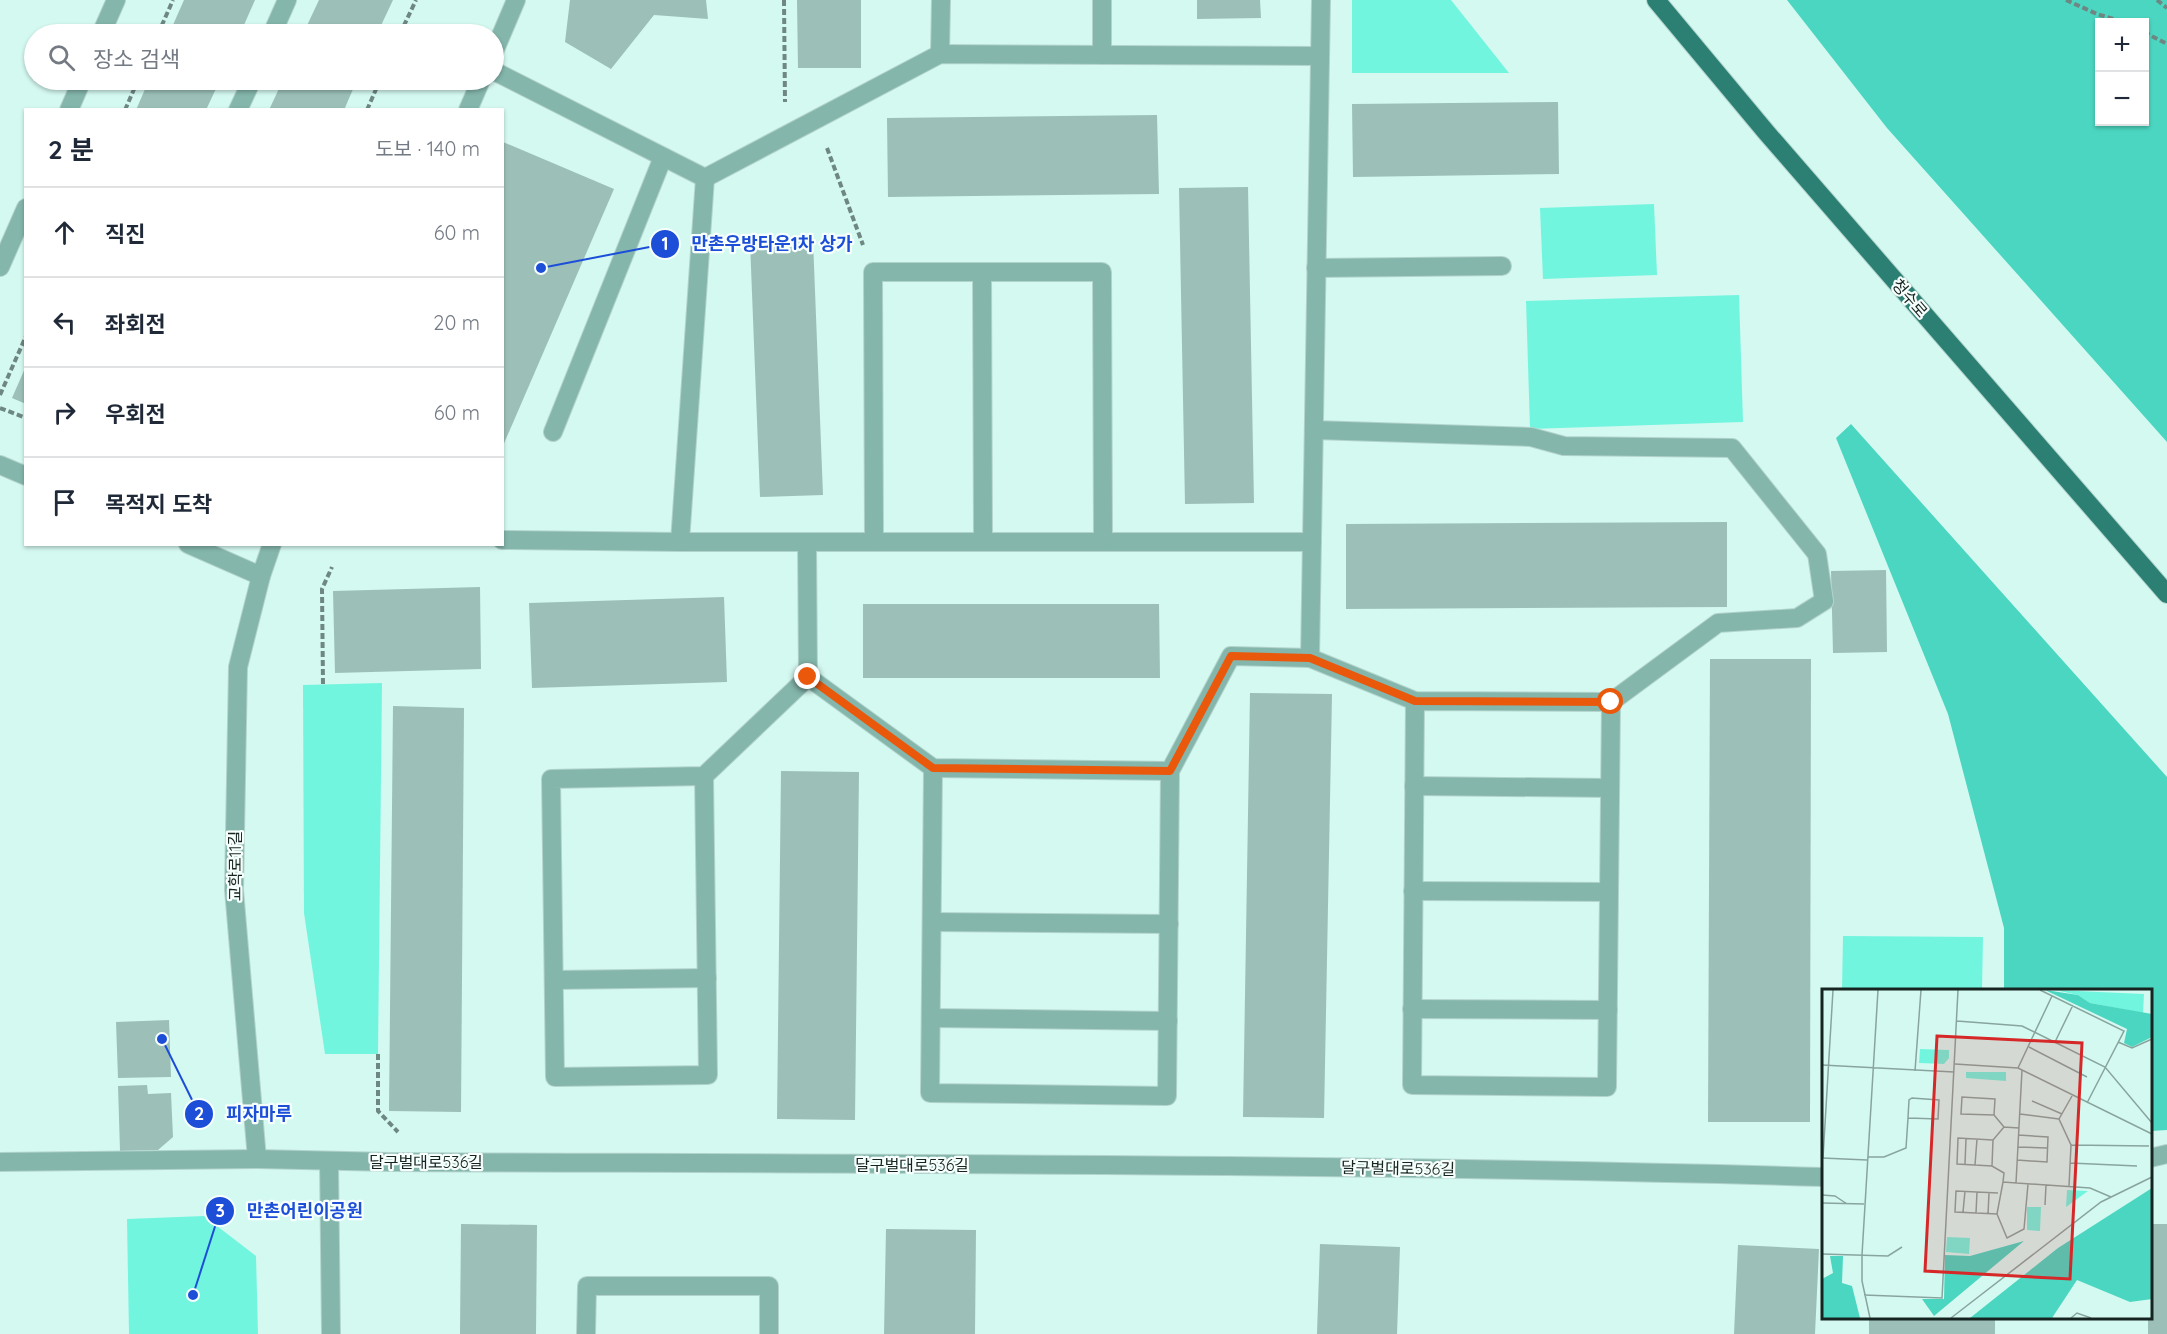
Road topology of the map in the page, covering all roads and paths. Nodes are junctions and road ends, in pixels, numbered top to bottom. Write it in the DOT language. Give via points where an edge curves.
graph roads {
  1 [pos="116,0"];
  2 [pos="173,0"];
  3 [pos="287,0"];
  4 [pos="416,0"];
  5 [pos="516,0"];
  6 [pos="784,0"];
  7 [pos="941,0"];
  8 [pos="1102,0"];
  9 [pos="1321,0"];
  10 [pos="1656,0"];
  11 [pos="2066,0"];
  12 [pos="2157,0"];
  13 [pos="2167,8"];
  14 [pos="2110,18"];
  15 [pos="105,24"];
  16 [pos="162,24"];
  17 [pos="276,24"];
  18 [pos="405,24"];
  19 [pos="504,28"];
  20 [pos="2149,34"];
  21 [pos="2167,44"];
  22 [pos="940,54"];
  23 [pos="1102,55"];
  24 [pos="1320,56"];
  25 [pos="504,76"];
  26 [pos="78,90"];
  27 [pos="134,90"];
  28 [pos="247,90"];
  29 [pos="376,90"];
  30 [pos="477,90"];
  31 [pos="70,108"];
  32 [pos="126,108"];
  33 [pos="239,108"];
  34 [pos="368,108"];
  35 [pos="469,108"];
  36 [pos="816,119"];
  37 [pos="785,136"];
  38 [pos="663,157"];
  39 [pos="705,178"];
  40 [pos="24,212"];
  41 [pos="2,255"];
  42 [pos="1502,266"];
  43 [pos="1316,268"];
  44 [pos="873,272"];
  45 [pos="982,272"];
  46 [pos="24,341"];
  47 [pos="0,395"];
  48 [pos="0,408"];
  49 [pos="24,417"];
  50 [pos="1314,430"];
  51 [pos="553,432"];
  52 [pos="0,465"];
  53 [pos="24,475"];
  54 [pos="504,540"];
  55 [pos="680,542"];
  56 [pos="807,542"];
  57 [pos="874,542"];
  58 [pos="982,542"];
  59 [pos="1103,542"];
  60 [pos="1311,542"];
  61 [pos="193,546"];
  62 [pos="271,546"];
  63 [pos="332,567"];
  64 [pos="261,576"];
  65 [pos="2167,594"];
  66 [pos="1310,658"];
  67 [pos="808,677"];
  68 [pos="323,684"];
  69 [pos="1415,701"];
  70 [pos="1611,702"];
  71 [pos="933,768"];
  72 [pos="1170,771"];
  73 [pos="704,776"];
  74 [pos="1414,786"];
  75 [pos="1610,788"];
  76 [pos="1413,891"];
  77 [pos="1609,892"];
  78 [pos="932,922"];
  79 [pos="1169,924"];
  80 [pos="707,978"];
  81 [pos="554,980"];
  82 [pos="1412,1009"];
  83 [pos="1608,1010"];
  84 [pos="931,1018"];
  85 [pos="1168,1021"];
  86 [pos="378,1054"];
  87 [pos="400,1134"];
  88 [pos="2167,1154"];
  89 [pos="2152,1158"];
  90 [pos="257,1159"];
  91 [pos="329,1161"];
  92 [pos="0,1162"];
  93 [pos="1822,1177"];
  94 [pos="331,1334"];
  95 [pos="586,1334"];
  96 [pos="768,1334"];
  1 -- 15 [label="street"];
  2 -- 16 [label="path"];
  3 -- 17 [label="street"];
  4 -- 18 [label="path"];
  5 -- 19 [label="street"];
  6 -- 37 [label="path"];
  7 -- 22 [label="street"];
  8 -- 23 [label="street"];
  9 -- 24 [label="street"];
  10 -- 65 [label="main road, 청수로"];
  11 -- 14 [label="path"];
  12 -- 13 [label="path"];
  20 -- 21 [label="path"];
  22 -- 23 [label="street"];
  22 -- 36 [label="street"];
  23 -- 24 [label="street"];
  24 -- 43 [label="street"];
  25 -- 38 [label="street"];
  26 -- 31 [label="street"];
  27 -- 32 [label="path"];
  28 -- 33 [label="street"];
  29 -- 34 [label="path"];
  30 -- 35 [label="street"];
  36 -- 37 [label="street"];
  36 -- 44 [label="path"];
  37 -- 39 [label="street"];
  38 -- 39 [label="street"];
  38 -- 51 [label="street"];
  39 -- 55 [label="street"];
  40 -- 41 [label="street"];
  42 -- 43 [label="street"];
  43 -- 50 [label="street"];
  44 -- 45 [label="street"];
  44 -- 57 [label="street"];
  45 -- 58 [label="street"];
  45 -- 59 [label="street" via="1102,272"];
  46 -- 47 [label="path"];
  48 -- 49 [label="path"];
  50 -- 60 [label="street"];
  50 -- 70 [label="street" via="1531,437 1564,446 1732,448 1817,554 1824,601 1797,618 1718,623"];
  52 -- 53 [label="street"];
  54 -- 55 [label="street"];
  55 -- 56 [label="street"];
  56 -- 57 [label="street"];
  56 -- 67 [label="street"];
  57 -- 58 [label="street"];
  58 -- 59 [label="street"];
  59 -- 60 [label="street"];
  60 -- 66 [label="street"];
  61 -- 64 [label="street"];
  62 -- 64 [label="street, 교학로11길"];
  63 -- 68 [label="path" via="322,589"];
  64 -- 90 [label="street, 교학로11길" via="238,667 234,890"];
  66 -- 69 [label="street"];
  66 -- 72 [label="street" via="1231,656"];
  67 -- 71 [label="street"];
  67 -- 73 [label="street"];
  69 -- 70 [label="street"];
  69 -- 74 [label="street"];
  70 -- 75 [label="street"];
  71 -- 72 [label="street"];
  71 -- 78 [label="street"];
  72 -- 79 [label="street"];
  73 -- 80 [label="street"];
  73 -- 81 [label="street" via="551,778"];
  74 -- 75 [label="street"];
  74 -- 76 [label="street"];
  75 -- 77 [label="street"];
  76 -- 77 [label="street"];
  76 -- 82 [label="street"];
  77 -- 83 [label="street"];
  78 -- 79 [label="street"];
  78 -- 84 [label="street"];
  79 -- 85 [label="street"];
  80 -- 81 [label="street"];
  80 -- 81 [label="street" via="708,1075 555,1077"];
  82 -- 83 [label="street"];
  82 -- 83 [label="street" via="1412,1085 1584,1087 1607,1087"];
  84 -- 85 [label="street"];
  84 -- 85 [label="street" via="930,1093 966,1094 1167,1096"];
  86 -- 87 [label="path" via="378,1111"];
  88 -- 89 [label="street"];
  90 -- 91 [label="street, 달구벌대로536길"];
  90 -- 92 [label="street, 달구벌대로536길"];
  91 -- 93 [label="street, 달구벌대로536길" via="1558,1169"];
  91 -- 94 [label="street"];
  95 -- 96 [label="street" via="587,1286 769,1286"];
}
